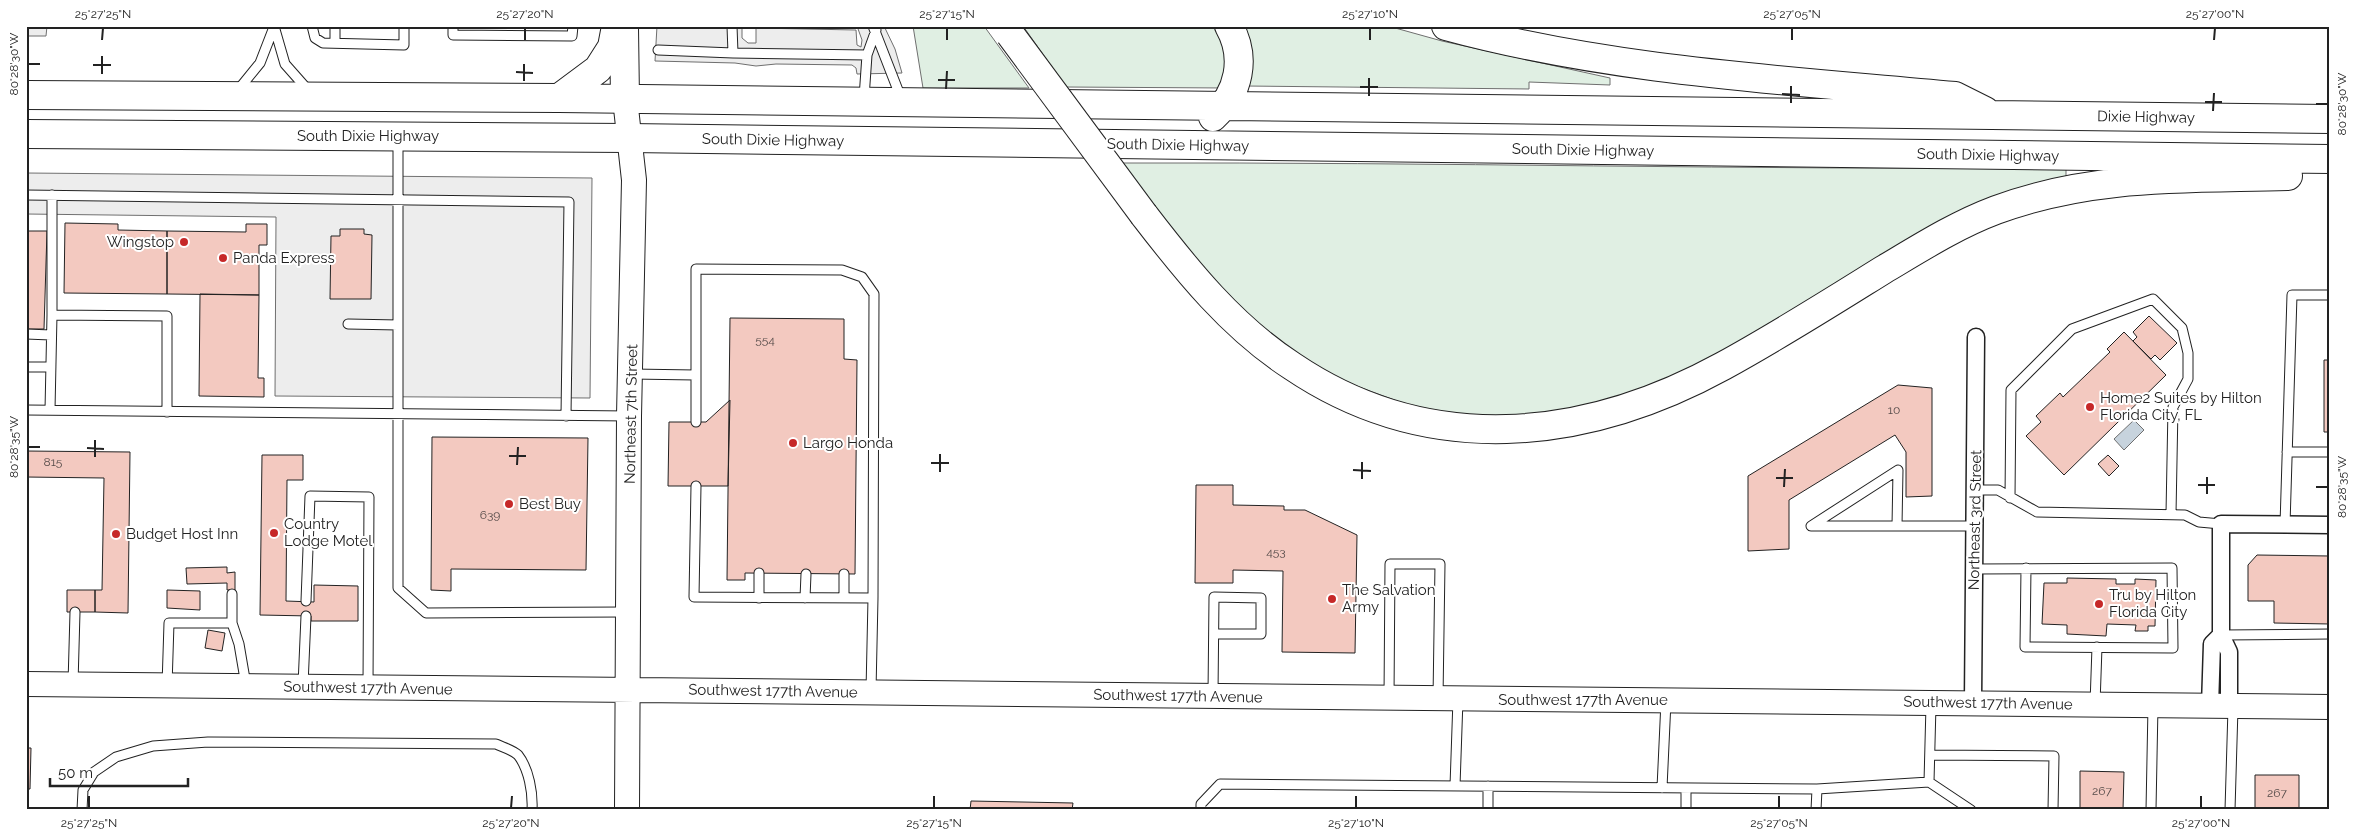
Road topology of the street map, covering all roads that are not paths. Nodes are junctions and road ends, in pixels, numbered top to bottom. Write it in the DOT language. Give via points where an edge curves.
graph roads {
  1 [pos="274,26"];
  2 [pos="312,26"];
  3 [pos="335,26"];
  4 [pos="404,26"];
  5 [pos="454,26"];
  6 [pos="573,26"];
  7 [pos="616,26"];
  8 [pos="624,26"];
  9 [pos="732,26"];
  10 [pos="1229,26"];
  11 [pos="1446,26"];
  12 [pos="874,28"];
  13 [pos="1007,30"];
  14 [pos="335,43"];
  15 [pos="658,50"];
  16 [pos="733,53"];
  17 [pos="867,55"];
  18 [pos="26,95"];
  19 [pos="231,97"];
  20 [pos="318,98"];
  21 [pos="559,98"];
  22 [pos="625,99"];
  23 [pos="864,102"];
  24 [pos="903,102"];
  25 [pos="1223,107"];
  26 [pos="1993,115"];
  27 [pos="2330,119"];
  28 [pos="26,134"];
  29 [pos="398,137"];
  30 [pos="629,138"];
  31 [pos="1128,144"];
  32 [pos="2330,159"];
  33 [pos="2330,175"];
  34 [pos="26,195"];
  35 [pos="52,195"];
  36 [pos="399,200"];
  37 [pos="2330,295"];
  38 [pos="52,315"];
  39 [pos="348,324"];
  40 [pos="398,325"];
  41 [pos="26,334"];
  42 [pos="51,335"];
  43 [pos="1976,337"];
  44 [pos="26,367"];
  45 [pos="51,367"];
  46 [pos="632,374"];
  47 [pos="695,375"];
  48 [pos="26,410"];
  49 [pos="50,410"];
  50 [pos="167,412"];
  51 [pos="397,414"];
  52 [pos="566,416"];
  53 [pos="630,416"];
  54 [pos="696,422"];
  55 [pos="2287,452"];
  56 [pos="2330,452"];
  57 [pos="696,486"];
  58 [pos="1975,490"];
  59 [pos="2010,498"];
  60 [pos="2171,514"];
  61 [pos="2221,524"];
  62 [pos="2285,525"];
  63 [pos="2330,525"];
  64 [pos="1897,526"];
  65 [pos="1974,526"];
  66 [pos="2026,568"];
  67 [pos="1974,569"];
  68 [pos="759,573"];
  69 [pos="806,574"];
  70 [pos="844,574"];
  71 [pos="232,594"];
  72 [pos="759,598"];
  73 [pos="805,598"];
  74 [pos="844,598"];
  75 [pos="873,598"];
  76 [pos="306,602"];
  77 [pos="75,612"];
  78 [pos="628,612"];
  79 [pos="306,616"];
  80 [pos="232,623"];
  81 [pos="1214,634"];
  82 [pos="2330,634"];
  83 [pos="2220,635"];
  84 [pos="2097,647"];
  85 [pos="26,684"];
  86 [pos="73,684"];
  87 [pos="167,686"];
  88 [pos="246,687"];
  89 [pos="303,687"];
  90 [pos="368,688"];
  91 [pos="628,689"];
  92 [pos="871,692"];
  93 [pos="1213,697"];
  94 [pos="1389,698"];
  95 [pos="1448,699"];
  96 [pos="1666,701"];
  97 [pos="1931,702"];
  98 [pos="1973,702"];
  99 [pos="2095,704"];
  100 [pos="2153,706"];
  101 [pos="2224,706"];
  102 [pos="2330,707"];
  103 [pos="1930,755"];
  104 [pos="1929,782"];
  105 [pos="1455,786"];
  106 [pos="1488,786"];
  107 [pos="1662,788"];
  108 [pos="1686,788"];
  109 [pos="1817,789"];
  110 [pos="1201,807"];
  111 [pos="82,810"];
  112 [pos="532,810"];
  113 [pos="627,810"];
  114 [pos="1488,810"];
  115 [pos="1686,810"];
  116 [pos="1816,810"];
  117 [pos="1971,810"];
  118 [pos="2053,810"];
  119 [pos="2151,810"];
  120 [pos="2230,810"];
  1 -- 19 [label="lane" via="260,63"];
  1 -- 20 [label="lane" via="285,64"];
  2 -- 14 [label="lane" via="312,33 318,41"];
  3 -- 14 [label="lane"];
  4 -- 14 [label="lane" via="404,45"];
  5 -- 6 [label="lane" via="453,35 562,36 572,36"];
  7 -- 21 [label="highway" via="612,47 598,69"];
  8 -- 22 [label="highway"];
  9 -- 16 [label="lane"];
  10 -- 25 [label="highway" via="1238,47 1239,66 1235,84"];
  11 -- 26 [label="highway" via="1522,44 1614,60 1955,96"];
  12 -- 17 [label="lane"];
  12 -- 24 [label="lane"];
  13 -- 33 [label="highway, bridge" via="1185,268 1247,332 1289,365 1335,392 1374,409 1421,422 1468,429 1522,430 1593,418 1642,403 1770,340 1952,230 2017,203 2104,182"];
  15 -- 16 [label="lane"];
  16 -- 17 [label="lane"];
  17 -- 23 [label="lane"];
  18 -- 19 [label="highway"];
  19 -- 20 [label="highway"];
  20 -- 21 [label="highway"];
  21 -- 22 [label="highway"];
  22 -- 23 [label="highway"];
  22 -- 30 [label="main road, Northeast 7th Street"];
  23 -- 24 [label="highway"];
  24 -- 25 [label="highway"];
  25 -- 26 [label="highway"];
  25 -- 31 [label="highway" via="1190,130"];
  26 -- 27 [label="highway, Dixie Highway"];
  28 -- 29 [label="highway, South Dixie Highway"];
  29 -- 30 [label="highway, South Dixie Highway"];
  29 -- 36 [label="lane"];
  30 -- 31 [label="highway, South Dixie Highway"];
  30 -- 46 [label="main road, Northeast 7th Street" via="634,180"];
  31 -- 32 [label="highway, South Dixie Highway"];
  34 -- 35 [label="lane"];
  35 -- 36 [label="lane"];
  35 -- 38 [label="lane"];
  36 -- 40 [label="lane"];
  36 -- 52 [label="lane" via="569,202"];
  37 -- 55 [label="lane" via="2292,295"];
  38 -- 42 [label="lane"];
  38 -- 50 [label="lane" via="167,316"];
  39 -- 40 [label="lane"];
  40 -- 51 [label="lane"];
  41 -- 42 [label="lane"];
  42 -- 45 [label="lane"];
  43 -- 58 [label="street, Northeast 3rd Street"];
  44 -- 45 [label="lane"];
  45 -- 49 [label="lane"];
  46 -- 47 [label="lane"];
  46 -- 53 [label="main road, Northeast 7th Street"];
  47 -- 54 [label="lane"];
  47 -- 75 [label="lane" via="696,269 842,270 862,277 874,294"];
  48 -- 49 [label="lane"];
  49 -- 50 [label="lane"];
  50 -- 51 [label="lane"];
  51 -- 52 [label="lane"];
  51 -- 78 [label="lane" via="398,588 426,613"];
  52 -- 53 [label="lane"];
  53 -- 78 [label="main road, Northeast 7th Street"];
  55 -- 56 [label="lane"];
  55 -- 62 [label="lane"];
  57 -- 72 [label="lane" via="694,597"];
  58 -- 59 [label="lane" via="1998,490"];
  58 -- 65 [label="street, Northeast 3rd Street"];
  59 -- 60 [label="lane" via="2036,512"];
  59 -- 60 [label="lane" via="2011,390 2072,329 2153,299 2182,328 2188,353 2188,379 2173,407"];
  60 -- 61 [label="lane"];
  61 -- 62 [label="street"];
  61 -- 83 [label="street"];
  62 -- 63 [label="street"];
  64 -- 64 [label="lane" via="1859,526 1811,526 1898,470"];
  64 -- 65 [label="lane"];
  65 -- 67 [label="street, Northeast 3rd Street"];
  66 -- 67 [label="lane"];
  66 -- 84 [label="lane" via="2025,647"];
  66 -- 84 [label="lane" via="2172,568 2172,648"];
  67 -- 98 [label="street, Northeast 3rd Street"];
  68 -- 72 [label="lane"];
  69 -- 73 [label="lane"];
  70 -- 74 [label="lane"];
  71 -- 80 [label="lane"];
  72 -- 73 [label="lane"];
  73 -- 74 [label="lane"];
  74 -- 75 [label="lane"];
  75 -- 92 [label="lane"];
  76 -- 90 [label="lane" via="310,496 369,497"];
  77 -- 86 [label="lane"];
  78 -- 91 [label="main road, Northeast 7th Street"];
  79 -- 89 [label="lane"];
  80 -- 87 [label="lane" via="169,623"];
  80 -- 88 [label="lane"];
  81 -- 81 [label="lane" via="1214,598 1261,598 1261,634"];
  81 -- 93 [label="lane"];
  82 -- 83 [label="lane"];
  83 -- 101 [label="street" via="2211,650"];
  84 -- 99 [label="lane"];
  85 -- 86 [label="main road, Southwest 177th Avenue"];
  86 -- 87 [label="main road, Southwest 177th Avenue"];
  87 -- 88 [label="main road, Southwest 177th Avenue"];
  88 -- 89 [label="main road, Southwest 177th Avenue"];
  89 -- 90 [label="main road, Southwest 177th Avenue"];
  90 -- 91 [label="main road, Southwest 177th Avenue"];
  91 -- 92 [label="main road, Southwest 177th Avenue"];
  91 -- 113 [label="main road, Northeast 7th Street"];
  92 -- 93 [label="main road, Southwest 177th Avenue"];
  93 -- 94 [label="main road, Southwest 177th Avenue"];
  94 -- 95 [label="main road, Southwest 177th Avenue"];
  94 -- 95 [label="lane" via="1390,564 1440,564"];
  95 -- 96 [label="main road, Southwest 177th Avenue"];
  95 -- 105 [label="lane"];
  96 -- 97 [label="main road, Southwest 177th Avenue"];
  96 -- 107 [label="lane"];
  97 -- 98 [label="main road, Southwest 177th Avenue"];
  97 -- 103 [label="lane"];
  98 -- 99 [label="main road, Southwest 177th Avenue"];
  99 -- 100 [label="main road, Southwest 177th Avenue"];
  100 -- 101 [label="main road, Southwest 177th Avenue"];
  100 -- 119 [label="lane"];
  101 -- 102 [label="main road, Southwest 177th Avenue"];
  101 -- 120 [label="lane"];
  103 -- 104 [label="lane"];
  103 -- 118 [label="lane" via="2054,756"];
  104 -- 109 [label="lane"];
  104 -- 117 [label="lane"];
  105 -- 106 [label="lane"];
  105 -- 110 [label="lane" via="1220,784"];
  106 -- 107 [label="lane"];
  106 -- 114 [label="lane"];
  107 -- 108 [label="lane"];
  108 -- 109 [label="lane"];
  108 -- 115 [label="lane"];
  109 -- 116 [label="lane"];
  111 -- 112 [label="lane" via="83,790 94,772 116,758 153,746 208,742 496,744 517,754 525,770"];
}
